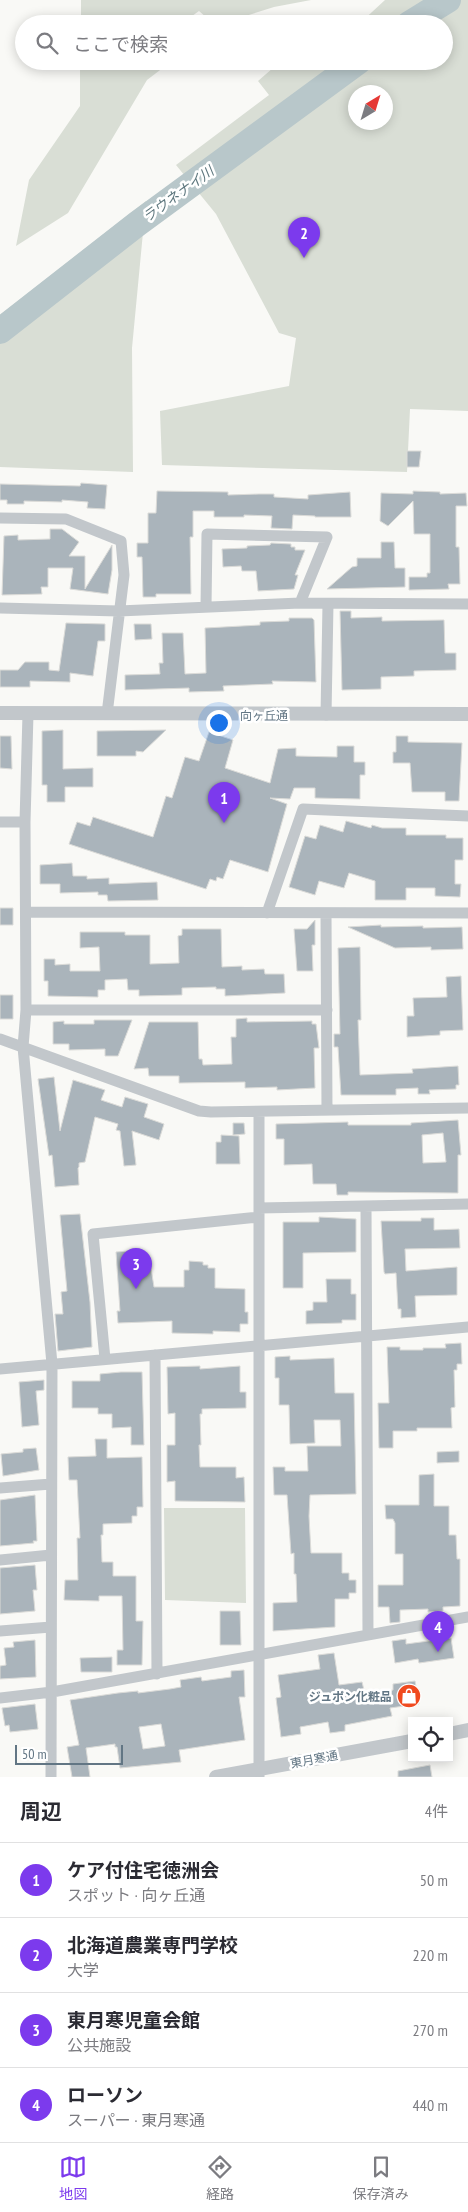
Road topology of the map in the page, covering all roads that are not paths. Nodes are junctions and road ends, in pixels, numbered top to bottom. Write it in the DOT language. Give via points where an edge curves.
graph roads {
  1 [pos="0,518"];
  2 [pos="300,603"];
  3 [pos="328,604"];
  4 [pos="468,604"];
  5 [pos="206,607"];
  6 [pos="0,608"];
  7 [pos="119,611"];
  8 [pos="0,714"];
  9 [pos="28,714"];
  10 [pos="107,714"];
  11 [pos="468,714"];
  12 [pos="326,715"];
  13 [pos="468,816"];
  14 [pos="0,822"];
  15 [pos="25,822"];
  16 [pos="26,912"];
  17 [pos="267,913"];
  18 [pos="468,913"];
  19 [pos="326,914"];
  20 [pos="26,1010"];
  21 [pos="327,1010"];
  22 [pos="0,1038"];
  23 [pos="23,1047"];
  24 [pos="468,1108"];
  25 [pos="327,1110"];
  26 [pos="260,1112"];
  27 [pos="468,1204"];
  28 [pos="366,1206"];
  29 [pos="259,1212"];
  30 [pos="468,1327"];
  31 [pos="368,1336"];
  32 [pos="260,1346"];
  33 [pos="155,1355"];
  34 [pos="105,1359"];
  35 [pos="52,1364"];
  36 [pos="0,1369"];
  37 [pos="50,1484"];
  38 [pos="0,1488"];
  39 [pos="51,1555"];
  40 [pos="0,1560"];
  41 [pos="468,1617"];
  42 [pos="51,1627"];
  43 [pos="0,1631"];
  44 [pos="368,1634"];
  45 [pos="260,1655"];
  46 [pos="157,1674"];
  47 [pos="52,1692"];
  48 [pos="0,1698"];
  49 [pos="468,1730"];
  50 [pos="453,1733"];
  51 [pos="408,1742"];
  52 [pos="258,1773"];
  53 [pos="51,1777"];
  54 [pos="216,1777"];
  1 -- 7 [label="street" via="66,519 121,541 124,575"];
  2 -- 3 [label="street"];
  2 -- 5 [label="street"];
  2 -- 5 [label="street" via="327,537 207,534"];
  3 -- 4 [label="street"];
  3 -- 12 [label="street"];
  5 -- 7 [label="street"];
  6 -- 7 [label="street"];
  7 -- 10 [label="street"];
  8 -- 9 [label="street, 向ヶ丘通"];
  9 -- 10 [label="street, 向ヶ丘通"];
  9 -- 15 [label="street"];
  10 -- 12 [label="street, 向ヶ丘通"];
  11 -- 12 [label="street, 向ヶ丘通"];
  13 -- 17 [label="street" via="303,809"];
  14 -- 15 [label="street"];
  15 -- 16 [label="street"];
  16 -- 17 [label="street"];
  16 -- 20 [label="street"];
  17 -- 19 [label="street"];
  18 -- 19 [label="street"];
  19 -- 21 [label="street"];
  20 -- 21 [label="street"];
  20 -- 23 [label="street"];
  21 -- 25 [label="street"];
  22 -- 23 [label="street"];
  23 -- 26 [label="street" via="199,1111"];
  23 -- 35 [label="street"];
  24 -- 25 [label="street"];
  25 -- 26 [label="street"];
  26 -- 29 [label="street"];
  27 -- 28 [label="street"];
  28 -- 29 [label="street"];
  28 -- 31 [label="street"];
  29 -- 32 [label="street"];
  29 -- 34 [label="street" via="93,1234"];
  30 -- 31 [label="street"];
  31 -- 32 [label="street"];
  31 -- 44 [label="street"];
  32 -- 33 [label="street"];
  32 -- 45 [label="street"];
  33 -- 34 [label="street"];
  33 -- 46 [label="street"];
  34 -- 35 [label="street"];
  35 -- 36 [label="street"];
  35 -- 37 [label="street"];
  37 -- 38 [label="street"];
  37 -- 39 [label="street"];
  39 -- 40 [label="street"];
  39 -- 42 [label="street"];
  41 -- 44 [label="street"];
  42 -- 43 [label="street"];
  42 -- 47 [label="street"];
  44 -- 45 [label="street"];
  45 -- 46 [label="street"];
  45 -- 52 [label="street"];
  46 -- 47 [label="street"];
  47 -- 48 [label="street"];
  47 -- 53 [label="street"];
  49 -- 50 [label="street"];
  51 -- 52 [label="street, 東月寒通"];
  52 -- 54 [label="street, 東月寒通"];
}
